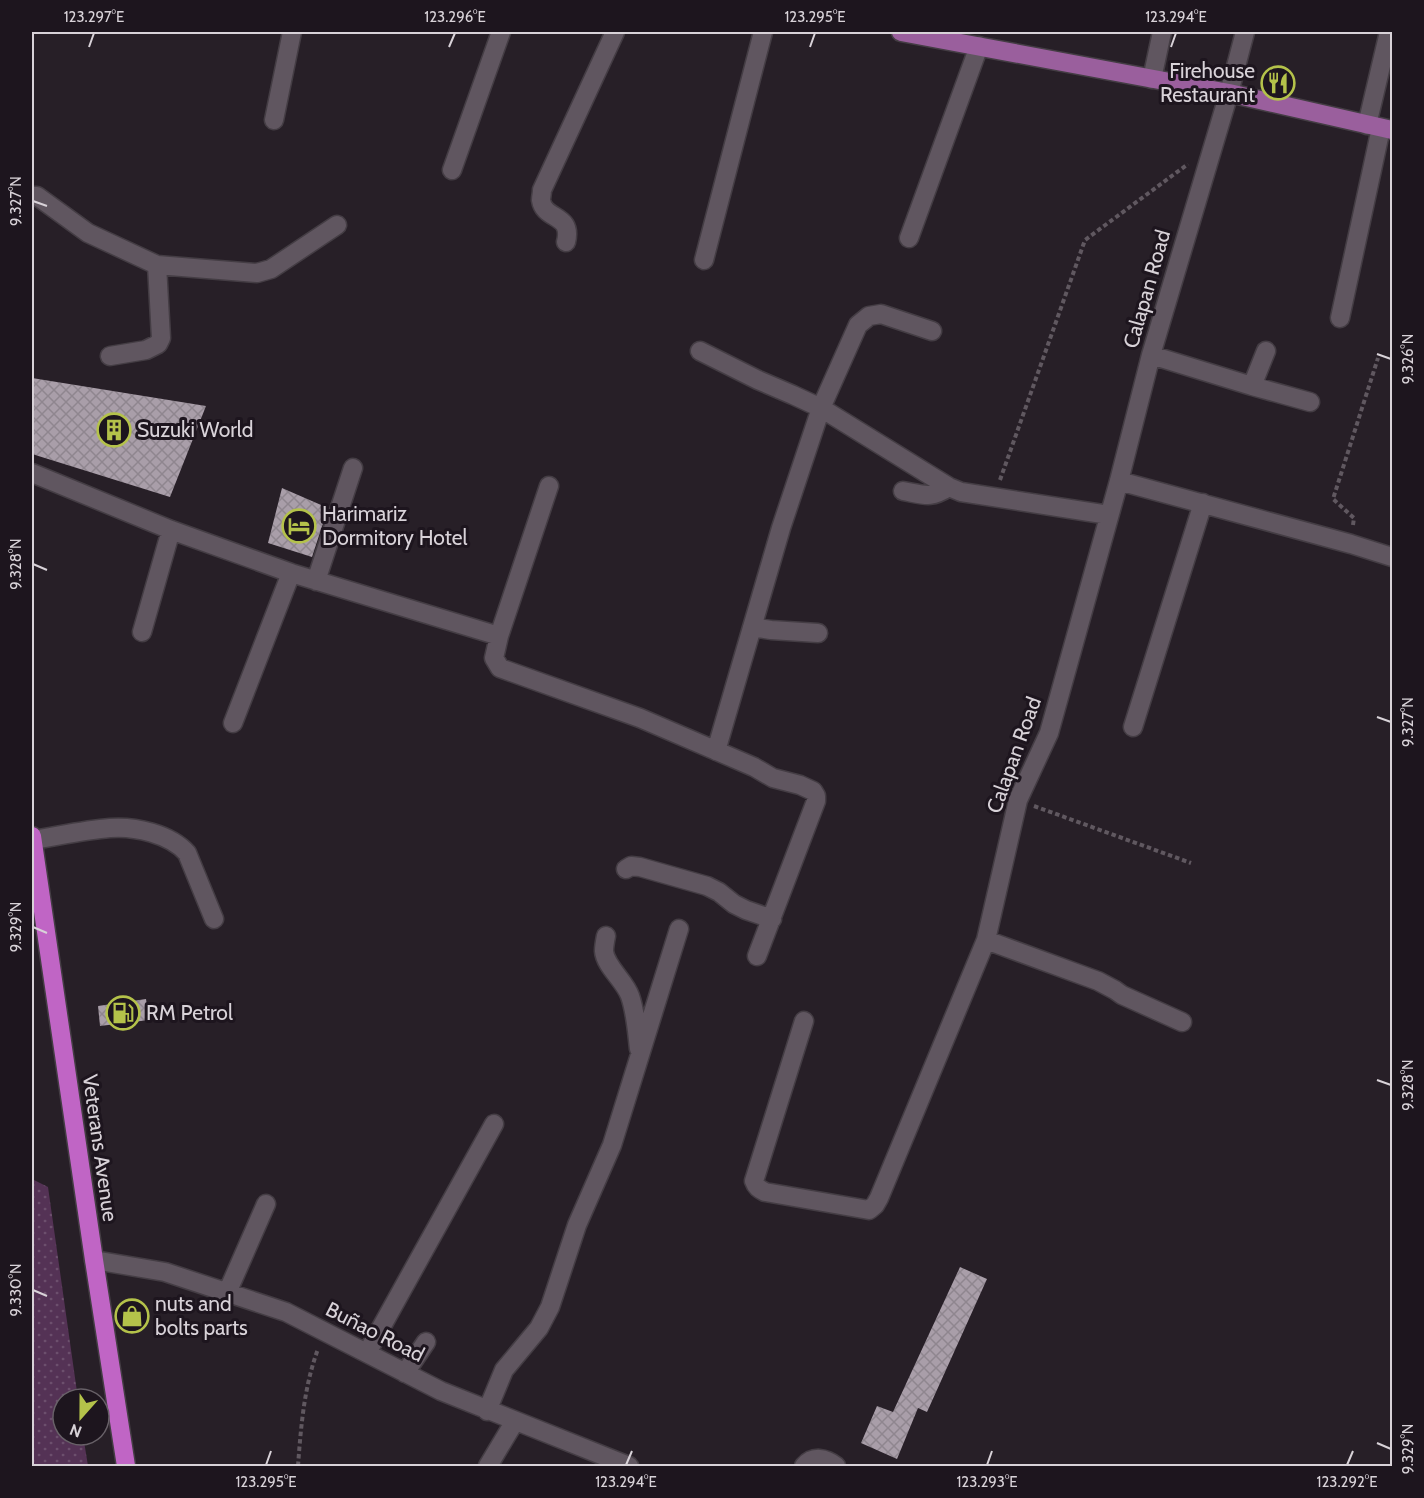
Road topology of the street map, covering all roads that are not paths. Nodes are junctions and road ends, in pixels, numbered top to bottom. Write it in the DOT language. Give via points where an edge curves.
graph roads {
  1 [pos="292,32"];
  2 [pos="501,32"];
  3 [pos="615,32"];
  4 [pos="763,32"];
  5 [pos="901,32"];
  6 [pos="1162,32"];
  7 [pos="1245,32"];
  8 [pos="1389,32"];
  9 [pos="985,47"];
  10 [pos="1152,79"];
  11 [pos="1229,93"];
  12 [pos="274,120"];
  13 [pos="1380,128"];
  14 [pos="959,137"];
  15 [pos="452,170"];
  16 [pos="32,196"];
  17 [pos="337,225"];
  18 [pos="909,238"];
  19 [pos="566,242"];
  20 [pos="704,260"];
  21 [pos="157,265"];
  22 [pos="1340,318"];
  23 [pos="932,331"];
  24 [pos="700,351"];
  25 [pos="1266,351"];
  26 [pos="1151,355"];
  27 [pos="110,356"];
  28 [pos="1252,386"];
  29 [pos="1311,402"];
  30 [pos="821,408"];
  31 [pos="353,468"];
  32 [pos="32,473"];
  33 [pos="1119,481"];
  34 [pos="549,486"];
  35 [pos="949,487"];
  36 [pos="903,491"];
  37 [pos="1203,503"];
  38 [pos="1109,515"];
  39 [pos="171,530"];
  40 [pos="1392,557"];
  41 [pos="291,573"];
  42 [pos="316,581"];
  43 [pos="752,627"];
  44 [pos="142,632"];
  45 [pos="818,633"];
  46 [pos="499,636"];
  47 [pos="233,723"];
  48 [pos="1133,727"];
  49 [pos="716,751"];
  50 [pos="32,838"];
  51 [pos="626,869"];
  52 [pos="36,898"];
  53 [pos="214,919"];
  54 [pos="772,919"];
  55 [pos="679,929"];
  56 [pos="606,936"];
  57 [pos="986,940"];
  58 [pos="757,956"];
  59 [pos="804,1021"];
  60 [pos="1182,1022"];
  61 [pos="639,1057"];
  62 [pos="494,1124"];
  63 [pos="266,1204"];
  64 [pos="94,1260"];
  65 [pos="227,1293"];
  66 [pos="426,1342"];
  67 [pos="367,1353"];
  68 [pos="405,1373"];
  69 [pos="487,1411"];
  70 [pos="515,1421"];
  71 [pos="126,1467"];
  72 [pos="488,1467"];
  73 [pos="629,1467"];
  74 [pos="804,1467"];
  75 [pos="836,1467"];
  1 -- 12 [label="street"];
  2 -- 15 [label="street"];
  3 -- 19 [label="street" via="542,190 541,201 547,212 562,219 566,226"];
  4 -- 20 [label="street"];
  5 -- 9 [label="main road"];
  6 -- 10 [label="street"];
  7 -- 11 [label="street, Calapan Road"];
  8 -- 13 [label="street"];
  9 -- 10 [label="main road"];
  9 -- 14 [label="street"];
  9 -- 18 [label="street"];
  10 -- 11 [label="main road"];
  11 -- 13 [label="main road"];
  11 -- 26 [label="street, Calapan Road"];
  13 -- 22 [label="street"];
  16 -- 21 [label="street" via="88,233"];
  17 -- 21 [label="street" via="271,269 257,273"];
  21 -- 27 [label="street" via="161,338 158,344"];
  23 -- 30 [label="street" via="881,314 869,316 858,325"];
  24 -- 30 [label="street"];
  25 -- 28 [label="street"];
  26 -- 28 [label="street"];
  26 -- 33 [label="street, Calapan Road"];
  28 -- 29 [label="street"];
  30 -- 35 [label="street"];
  30 -- 43 [label="street"];
  31 -- 42 [label="street"];
  32 -- 39 [label="street"];
  33 -- 37 [label="street"];
  33 -- 38 [label="street, Calapan Road"];
  34 -- 46 [label="street"];
  35 -- 36 [label="street" via="927,496"];
  35 -- 38 [label="street" via="994,498"];
  37 -- 40 [label="street"];
  37 -- 48 [label="street"];
  38 -- 57 [label="street, Calapan Road" via="1049,733 1018,800"];
  39 -- 41 [label="street"];
  39 -- 44 [label="street"];
  41 -- 42 [label="street"];
  41 -- 47 [label="street"];
  42 -- 46 [label="street"];
  43 -- 45 [label="street"];
  43 -- 49 [label="street"];
  46 -- 49 [label="street" via="494,658 500,668 640,718"];
  49 -- 54 [label="street" via="800,785 816,796"];
  50 -- 52 [label="highway, Veterans Avenue"];
  50 -- 53 [label="street" via="111,828 147,831 173,841 187,853"];
  51 -- 54 [label="street" via="640,867 707,886 734,904"];
  52 -- 64 [label="highway, Veterans Avenue"];
  54 -- 58 [label="street"];
  55 -- 61 [label="street"];
  56 -- 61 [label="street" via="604,952 631,997"];
  57 -- 59 [label="street, Calapan Road" via="879,1198 869,1210 765,1192 755,1184"];
  57 -- 60 [label="street" via="1106,984"];
  61 -- 69 [label="street" via="612,1145 577,1225 550,1307 539,1328 504,1370"];
  62 -- 67 [label="street"];
  63 -- 65 [label="street"];
  64 -- 65 [label="street, Buñao Road" via="165,1272"];
  64 -- 71 [label="highway, Veterans Avenue"];
  65 -- 67 [label="street, Buñao Road" via="286,1312"];
  66 -- 68 [label="street"];
  67 -- 68 [label="street, Buñao Road"];
  68 -- 69 [label="street, Buñao Road"];
  69 -- 70 [label="street, Buñao Road"];
  70 -- 72 [label="street"];
  70 -- 73 [label="street, Buñao Road"];
  74 -- 75 [label="street" via="812,1460 824,1458"];
}
